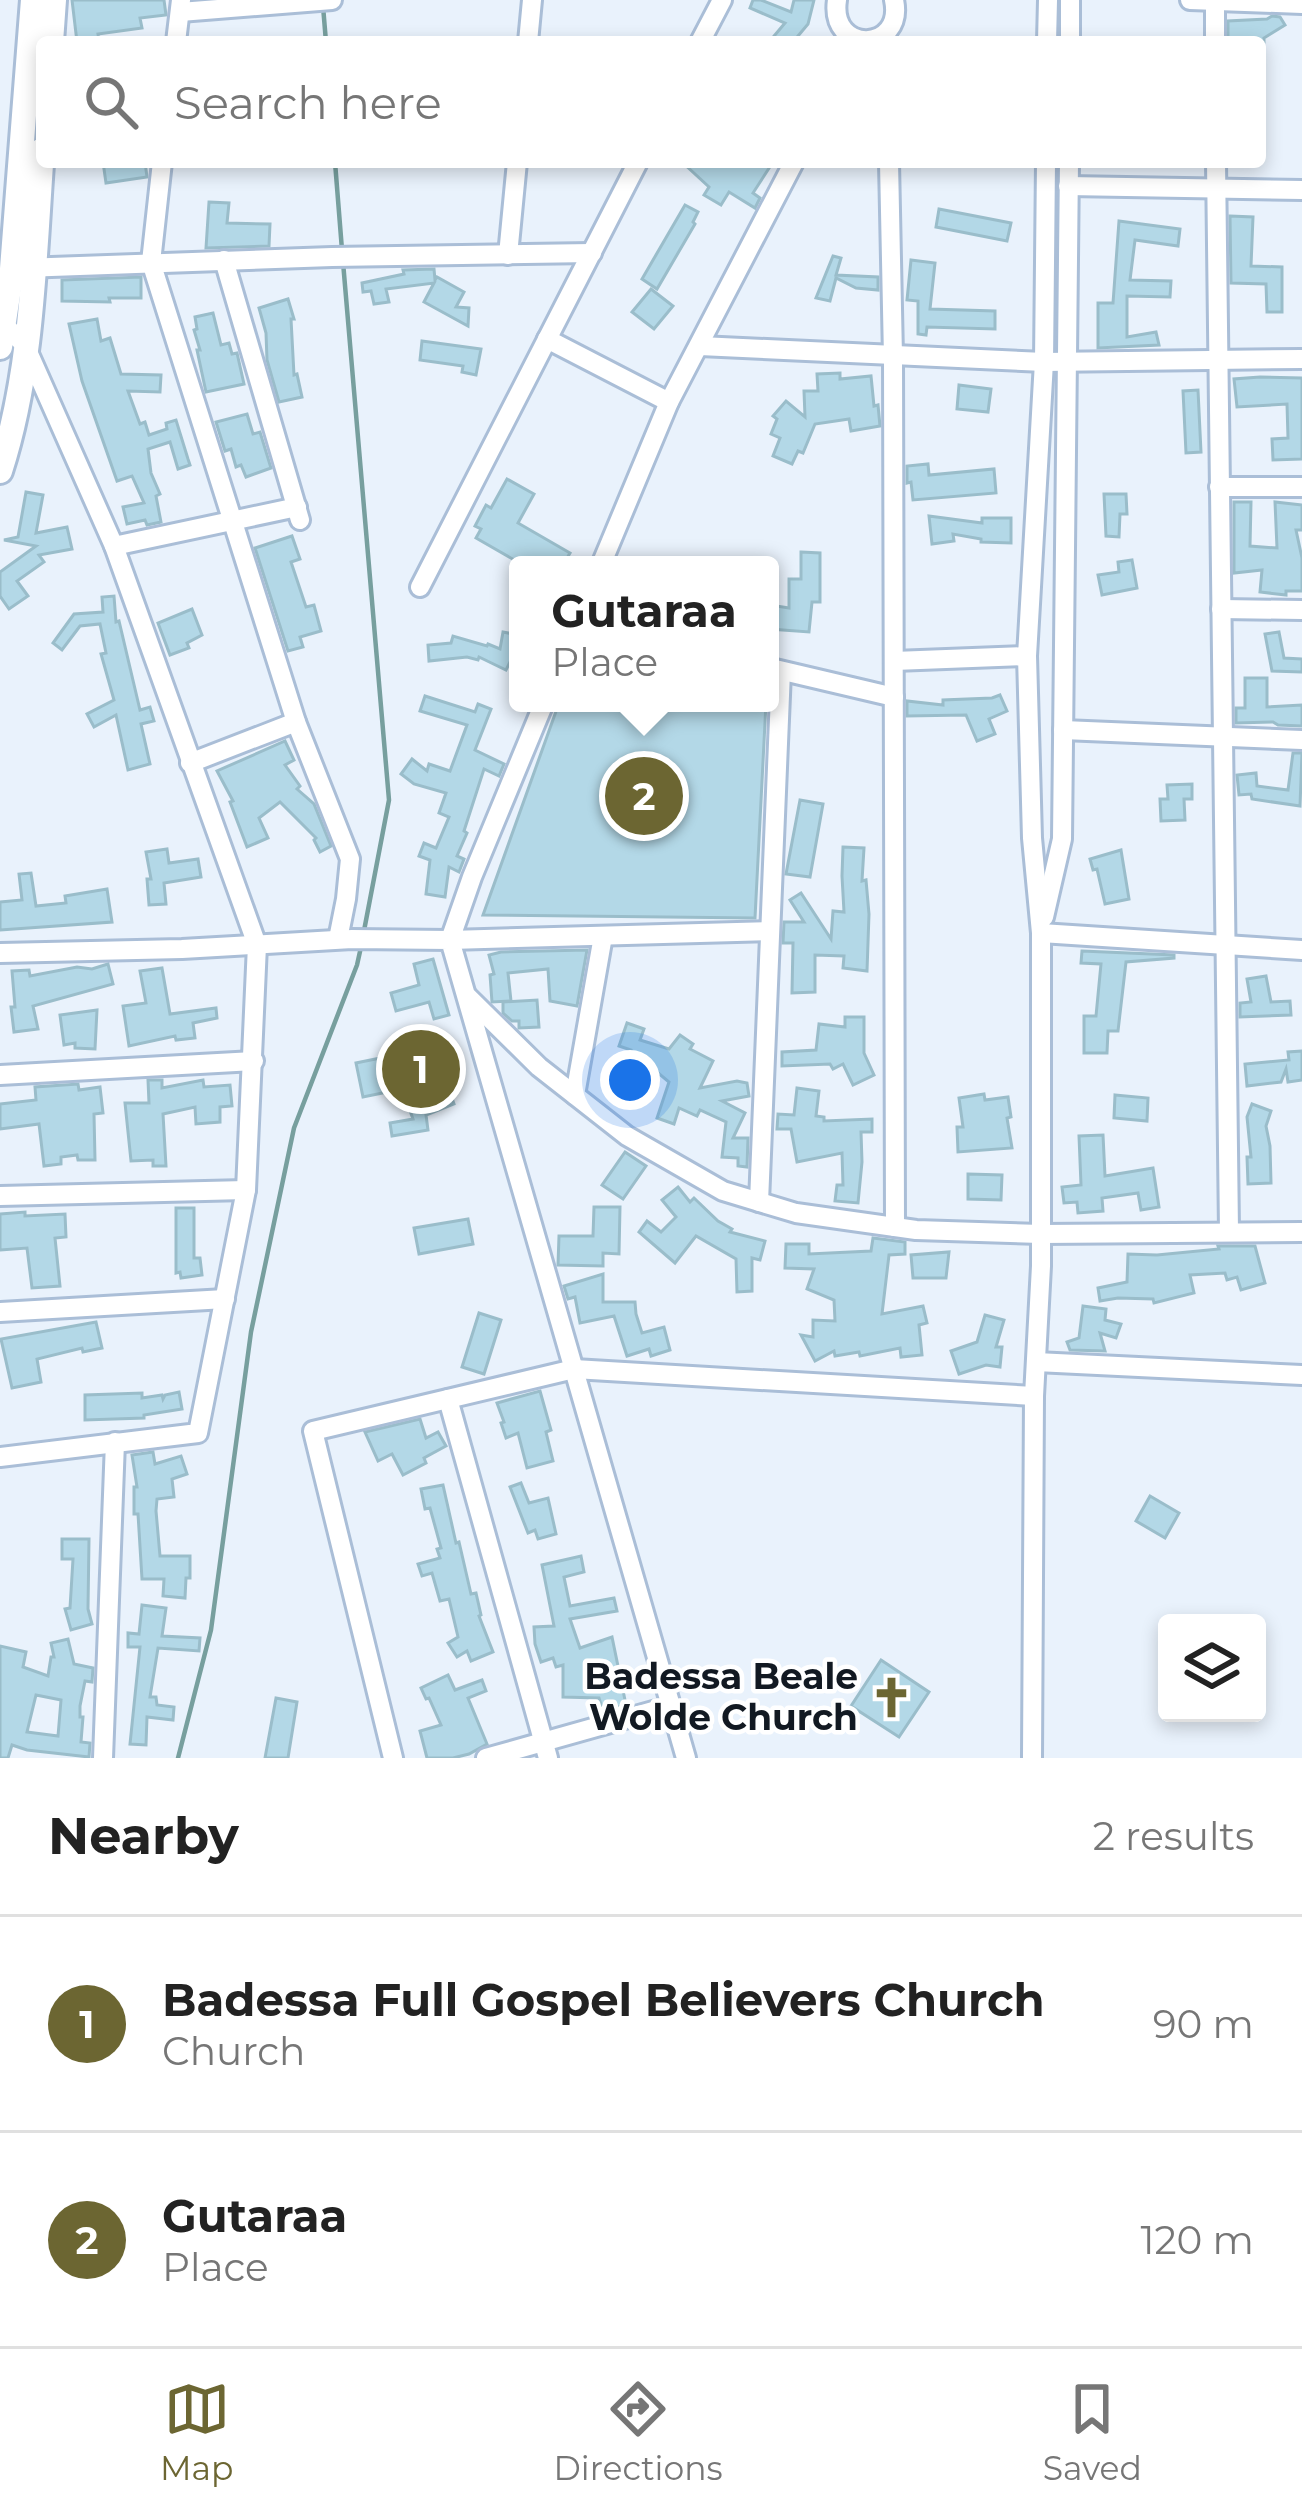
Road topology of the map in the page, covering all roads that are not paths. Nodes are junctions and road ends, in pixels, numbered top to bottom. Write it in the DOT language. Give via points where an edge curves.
graph roads {
  1 [pos="32,0"];
  2 [pos="54,0"];
  3 [pos="332,0"];
  4 [pos="532,0"];
  5 [pos="722,0"];
  6 [pos="837,0"];
  7 [pos="1048,0"];
  8 [pos="1070,0"];
  9 [pos="1190,0"];
  10 [pos="311,2"];
  11 [pos="1215,2"];
  12 [pos="1262,2"];
  13 [pos="901,3"];
  14 [pos="1302,4"];
  15 [pos="180,6"];
  16 [pos="51,36"];
  17 [pos="177,36"];
  18 [pos="529,36"];
  19 [pos="703,36"];
  20 [pos="849,36"];
  21 [pos="886,36"];
  22 [pos="1047,36"];
  23 [pos="1070,36"];
  24 [pos="1215,36"];
  25 [pos="39,168"];
  26 [pos="161,168"];
  27 [pos="516,168"];
  28 [pos="635,168"];
  29 [pos="791,168"];
  30 [pos="889,168"];
  31 [pos="1046,168"];
  32 [pos="1069,168"];
  33 [pos="1216,168"];
  34 [pos="1068,186"];
  35 [pos="1216,188"];
  36 [pos="1302,190"];
  37 [pos="592,253"];
  38 [pos="508,256"];
  39 [pos="224,260"];
  40 [pos="151,262"];
  41 [pos="22,268"];
  42 [pos="7,334"];
  43 [pos="548,339"];
  44 [pos="700,346"];
  45 [pos="893,357"];
  46 [pos="1302,359"];
  47 [pos="1218,360"];
  48 [pos="1044,362"];
  49 [pos="1067,362"];
  50 [pos="668,402"];
  51 [pos="0,471"];
  52 [pos="1220,487"];
  53 [pos="1302,487"];
  54 [pos="232,522"];
  55 [pos="114,545"];
  56 [pos="605,556"];
  57 [pos="420,586"];
  58 [pos="1221,610"];
  59 [pos="1302,610"];
  60 [pos="1027,656"];
  61 [pos="894,661"];
  62 [pos="779,670"];
  63 [pos="894,698"];
  64 [pos="540,712"];
  65 [pos="775,712"];
  66 [pos="296,722"];
  67 [pos="1063,730"];
  68 [pos="1222,737"];
  69 [pos="1302,740"];
  70 [pos="190,764"];
  71 [pos="770,931"];
  72 [pos="1041,933"];
  73 [pos="603,936"];
  74 [pos="345,939"];
  75 [pos="450,940"];
  76 [pos="257,944"];
  77 [pos="1224,945"];
  78 [pos="1302,950"];
  79 [pos="0,953"];
  80 [pos="465,994"];
  81 [pos="254,1061"];
  82 [pos="0,1075"];
  83 [pos="575,1095"];
  84 [pos="246,1190"];
  85 [pos="0,1196"];
  86 [pos="758,1202"];
  87 [pos="895,1227"];
  88 [pos="1229,1232"];
  89 [pos="1302,1232"];
  90 [pos="1041,1234"];
  91 [pos="225,1299"];
  92 [pos="0,1312"];
  93 [pos="1036,1362"];
  94 [pos="574,1370"];
  95 [pos="1302,1375"];
  96 [pos="1034,1396"];
  97 [pos="448,1399"];
  98 [pos="115,1442"];
  99 [pos="0,1457"];
  100 [pos="671,1706"];
  101 [pos="546,1750"];
  102 [pos="103,1758"];
  103 [pos="392,1758"];
  104 [pos="486,1758"];
  105 [pos="686,1758"];
  106 [pos="1032,1758"];
  1 -- 41 [label="main road"];
  2 -- 16 [label="main road"];
  3 -- 10 [label="street"];
  4 -- 18 [label="street"];
  5 -- 19 [label="street"];
  6 -- 20 [label="street" via="836,20"];
  7 -- 22 [label="street"];
  8 -- 23 [label="street"];
  9 -- 11 [label="street"];
  10 -- 15 [label="street"];
  11 -- 12 [label="street"];
  11 -- 24 [label="street"];
  12 -- 14 [label="street"];
  13 -- 21 [label="street"];
  15 -- 17 [label="street"];
  25 -- 41 [label="main road"];
  26 -- 40 [label="street"];
  27 -- 38 [label="street"];
  28 -- 37 [label="street"];
  29 -- 44 [label="street"];
  30 -- 45 [label="street"];
  31 -- 48 [label="street"];
  32 -- 34 [label="street"];
  33 -- 35 [label="street"];
  34 -- 35 [label="street"];
  34 -- 49 [label="street"];
  35 -- 36 [label="street"];
  35 -- 47 [label="street"];
  37 -- 38 [label="street"];
  37 -- 43 [label="street"];
  38 -- 39 [label="street"];
  39 -- 40 [label="street"];
  39 -- 54 [label="street" via="298,514"];
  40 -- 41 [label="street"];
  40 -- 54 [label="street"];
  41 -- 42 [label="main road"];
  42 -- 51 [label="main road" via="11,435"];
  42 -- 55 [label="street"];
  43 -- 50 [label="street"];
  43 -- 57 [label="street"];
  44 -- 45 [label="street"];
  44 -- 50 [label="street"];
  45 -- 48 [label="street"];
  45 -- 61 [label="street"];
  46 -- 47 [label="street"];
  47 -- 49 [label="street"];
  47 -- 52 [label="street"];
  48 -- 49 [label="street"];
  48 -- 60 [label="street"];
  49 -- 67 [label="street"];
  50 -- 56 [label="street"];
  52 -- 53 [label="street"];
  52 -- 58 [label="street"];
  54 -- 55 [label="street"];
  54 -- 66 [label="street"];
  55 -- 70 [label="street"];
  58 -- 59 [label="street"];
  58 -- 68 [label="street"];
  60 -- 61 [label="street"];
  60 -- 72 [label="street"];
  61 -- 63 [label="street"];
  62 -- 63 [label="street"];
  63 -- 87 [label="street"];
  64 -- 75 [label="street"];
  65 -- 71 [label="street"];
  66 -- 70 [label="street"];
  66 -- 74 [label="street" via="350,859"];
  67 -- 68 [label="street"];
  67 -- 72 [label="street" via="1062,839"];
  68 -- 69 [label="street"];
  68 -- 77 [label="street"];
  70 -- 76 [label="street"];
  71 -- 73 [label="street"];
  71 -- 86 [label="street"];
  72 -- 77 [label="street"];
  72 -- 90 [label="street"];
  73 -- 75 [label="street"];
  73 -- 83 [label="street"];
  74 -- 75 [label="street"];
  74 -- 76 [label="street"];
  75 -- 80 [label="street"];
  76 -- 79 [label="street"];
  76 -- 81 [label="street"];
  77 -- 78 [label="street"];
  77 -- 88 [label="street"];
  80 -- 83 [label="street"];
  80 -- 94 [label="street"];
  81 -- 82 [label="street"];
  81 -- 84 [label="street"];
  83 -- 86 [label="street" via="627,1136"];
  84 -- 85 [label="street"];
  84 -- 91 [label="street"];
  86 -- 87 [label="street"];
  87 -- 90 [label="street"];
  88 -- 89 [label="street"];
  88 -- 90 [label="street"];
  90 -- 93 [label="street"];
  91 -- 92 [label="street"];
  91 -- 98 [label="street" via="198,1432"];
  93 -- 95 [label="street"];
  93 -- 96 [label="street"];
  94 -- 96 [label="street"];
  94 -- 97 [label="street"];
  94 -- 100 [label="street"];
  96 -- 106 [label="street"];
  97 -- 101 [label="street"];
  97 -- 103 [label="street" via="313,1431"];
  98 -- 99 [label="street"];
  98 -- 102 [label="street"];
  100 -- 101 [label="street"];
  100 -- 105 [label="street"];
  101 -- 104 [label="street"];
}
